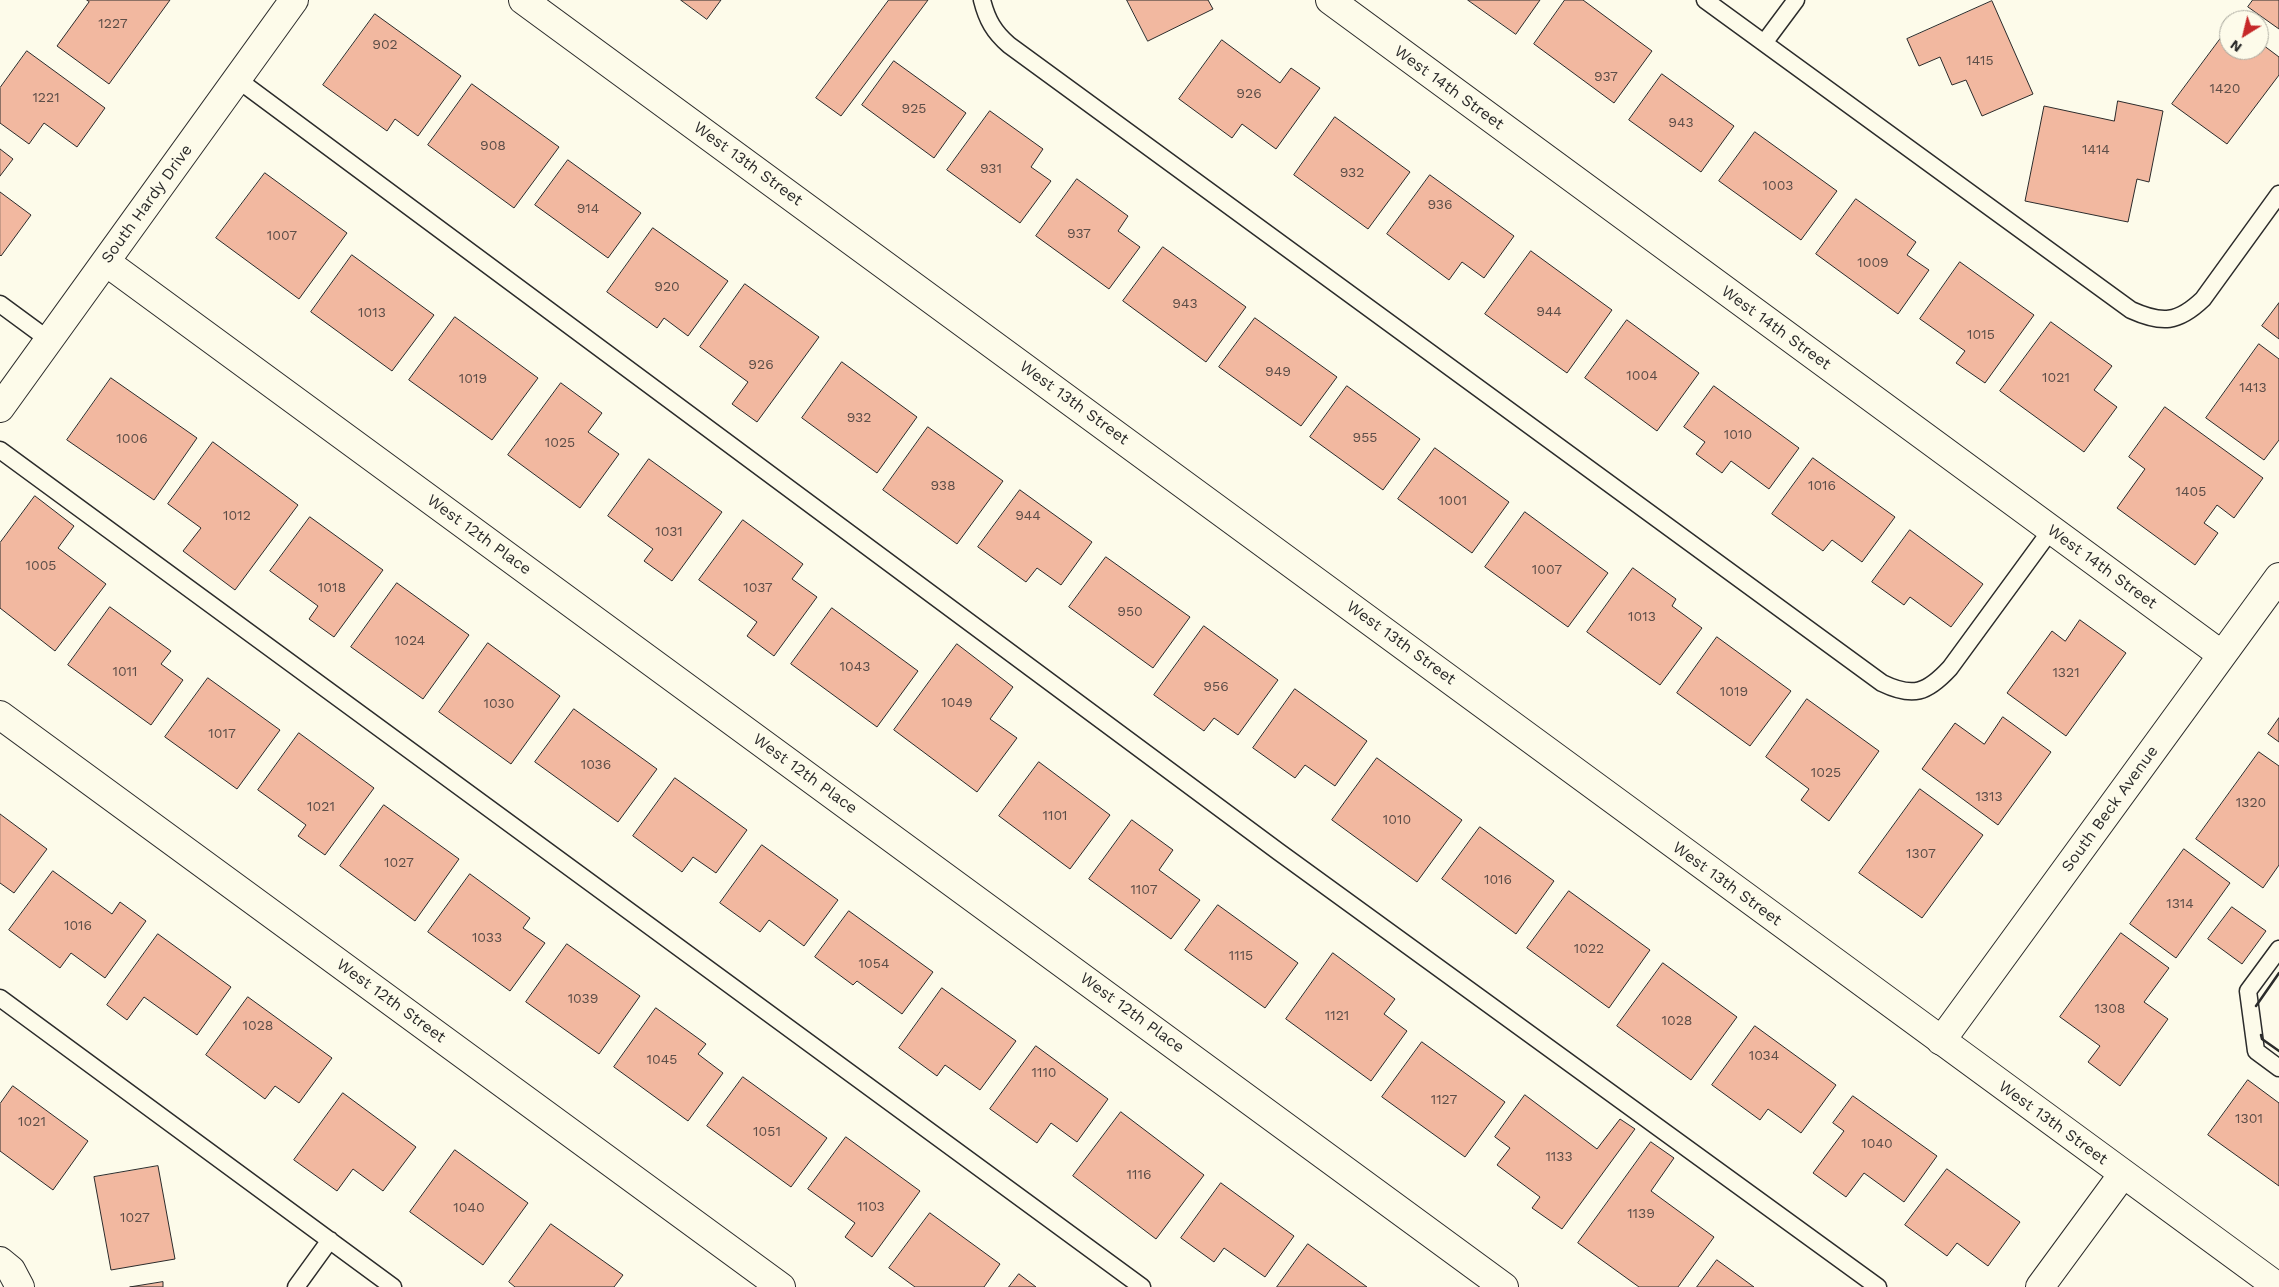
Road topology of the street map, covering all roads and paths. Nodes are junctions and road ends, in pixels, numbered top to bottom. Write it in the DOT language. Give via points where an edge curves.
graph roads {
  1 [pos="294,0"];
  2 [pos="523,0"];
  3 [pos="982,0"];
  4 [pos="1330,0"];
  5 [pos="1705,0"];
  6 [pos="1796,0"];
  7 [pos="1764,43"];
  8 [pos="237,79"];
  9 [pos="2279,194"];
  10 [pos="106,262"];
  11 [pos="0,304"];
  12 [pos="49,340"];
  13 [pos="0,408"];
  14 [pos="0,450"];
  15 [pos="2051,530"];
  16 [pos="2279,577"];
  17 [pos="2222,655"];
  18 [pos="0,715"];
  19 [pos="2279,948"];
  20 [pos="0,998"];
  21 [pos="1941,1041"];
  22 [pos="2279,1068"];
  23 [pos="2123,1174"];
  24 [pos="330,1240"];
  25 [pos="0,1261"];
  26 [pos="20,1287"];
  27 [pos="296,1287"];
  28 [pos="393,1287"];
  29 [pos="781,1287"];
  30 [pos="1142,1287"];
  31 [pos="1504,1287"];
  32 [pos="1878,1287"];
  33 [pos="2040,1287"];
  34 [pos="2278,1287"];
  1 -- 8 [label="street, South Hardy Drive"];
  2 -- 21 [label="street, West 13th Street"];
  3 -- 15 [label="lane" via="986,16 996,33 1009,45 1882,683 1899,691 1919,692 1937,682"];
  4 -- 15 [label="street, West 14th Street"];
  5 -- 7 [label="lane"];
  6 -- 7 [label="lane"];
  7 -- 9 [label="lane" via="2131,310 2150,318 2170,320 2189,312 2203,300"];
  8 -- 10 [label="street, South Hardy Drive"];
  8 -- 32 [label="lane" via="1279,852"];
  10 -- 12 [label="street, South Hardy Drive"];
  10 -- 31 [label="street, West 12th Place"];
  11 -- 12 [label="lane"];
  12 -- 13 [label="street, South Hardy Drive"];
  14 -- 30 [label="lane"];
  15 -- 17 [label="street, West 14th Street"];
  16 -- 17 [label="street, South Beck Avenue"];
  17 -- 21 [label="street, South Beck Avenue"];
  18 -- 29 [label="street, West 12th Street"];
  19 -- 22 [label="lane" via="2248,991 2256,1052"];
  20 -- 24 [label="lane"];
  21 -- 23 [label="street, West 13th Street"];
  23 -- 33 [label="street"];
  23 -- 34 [label="street, West 13th Street"];
  24 -- 27 [label="lane"];
  24 -- 28 [label="lane"];
  25 -- 26 [label="street" via="11,1270"];
}
